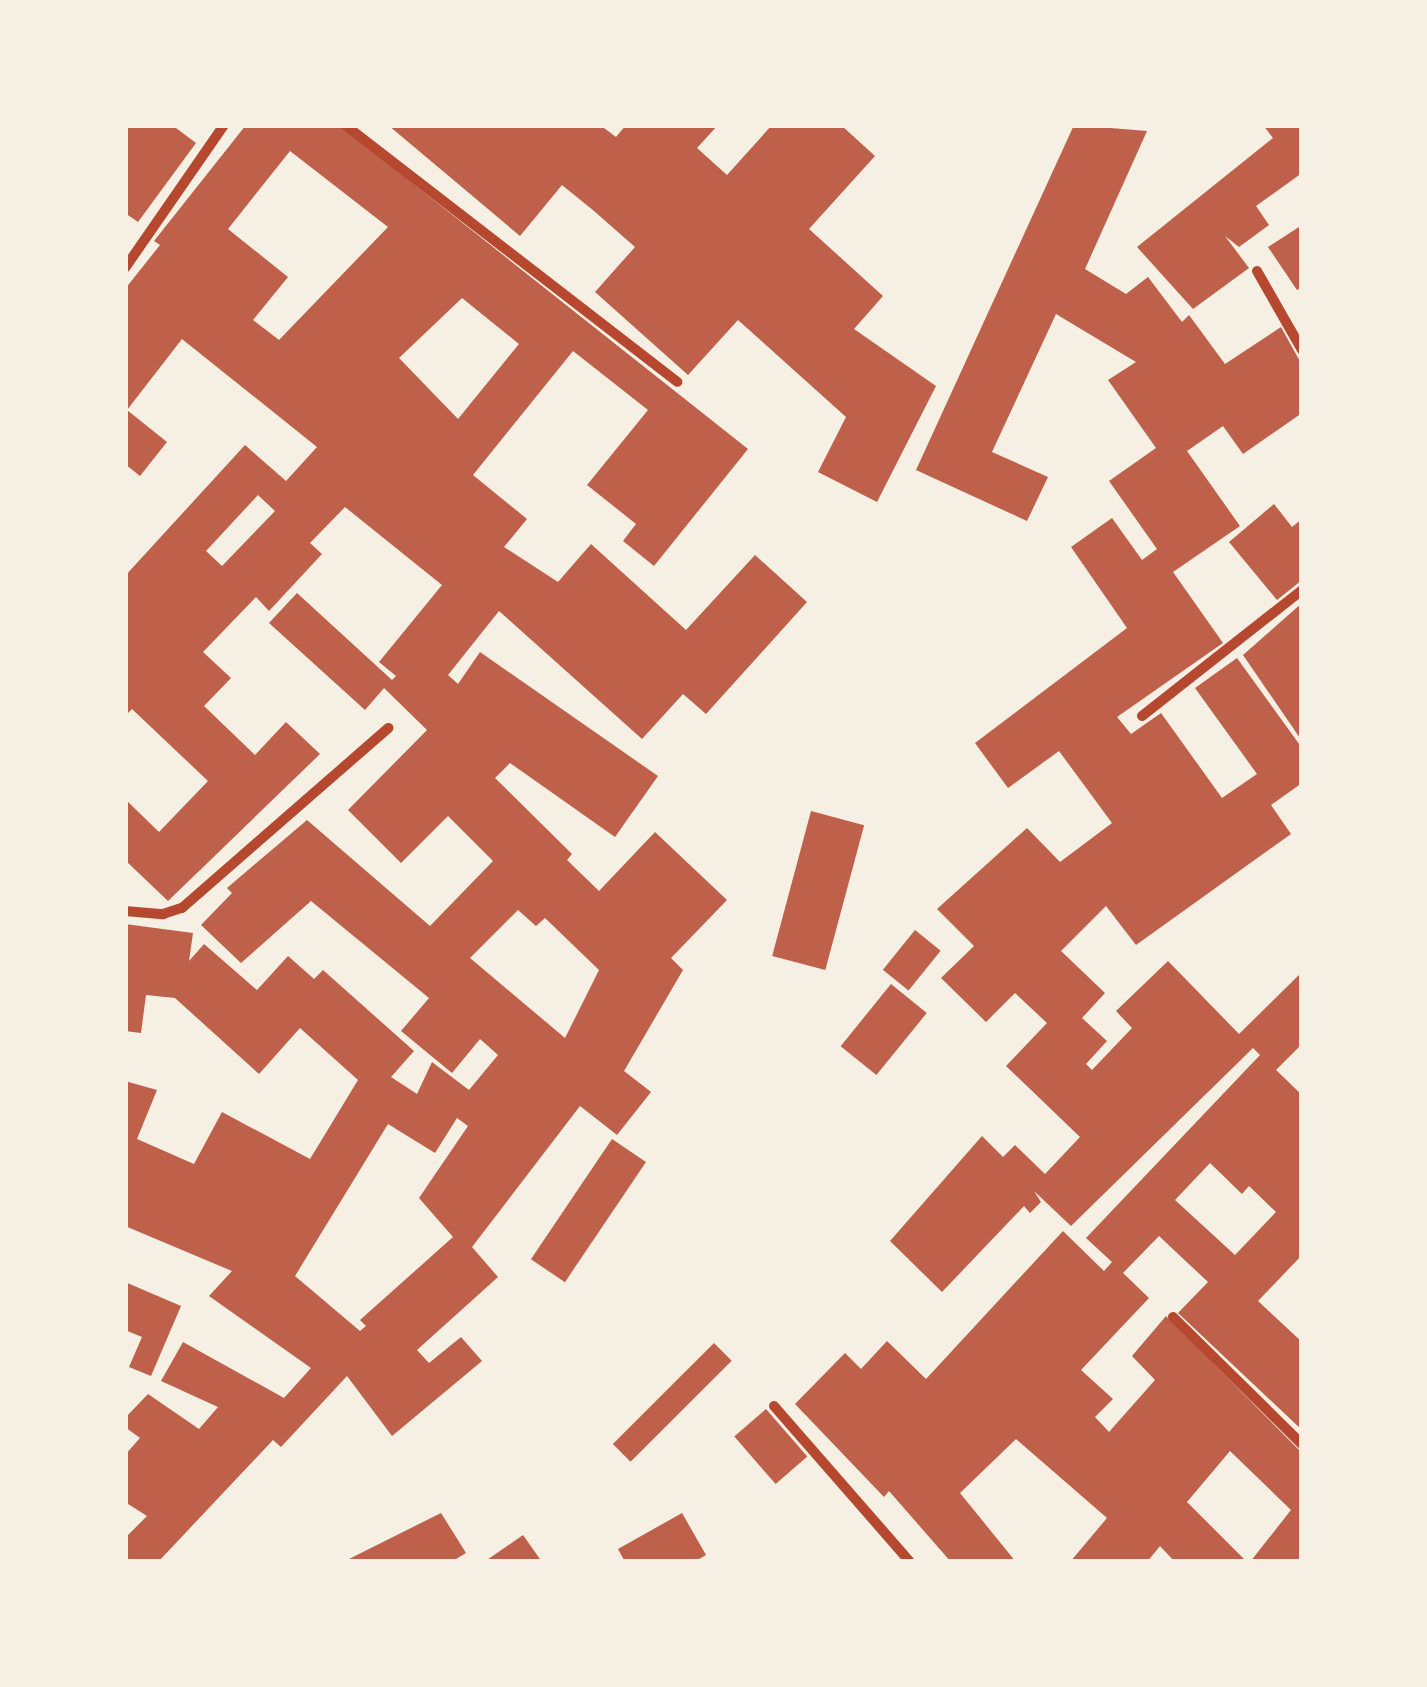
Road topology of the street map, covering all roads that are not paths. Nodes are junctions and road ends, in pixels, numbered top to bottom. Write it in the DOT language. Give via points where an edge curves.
graph roads {
  1 [pos="224,125"];
  2 [pos="345,125"];
  3 [pos="125,268"];
  4 [pos="1257,271"];
  5 [pos="1302,350"];
  6 [pos="677,382"];
  7 [pos="1302,590"];
  8 [pos="1142,716"];
  9 [pos="388,728"];
  10 [pos="125,911"];
  11 [pos="1173,1317"];
  12 [pos="774,1406"];
  13 [pos="1302,1444"];
  14 [pos="910,1562"];
  1 -- 3 [label="street"];
  2 -- 6 [label="street"];
  4 -- 5 [label="street"];
  7 -- 8 [label="street"];
  9 -- 10 [label="street" via="192,901 164,914"];
  11 -- 13 [label="street"];
  12 -- 14 [label="street"];
}
